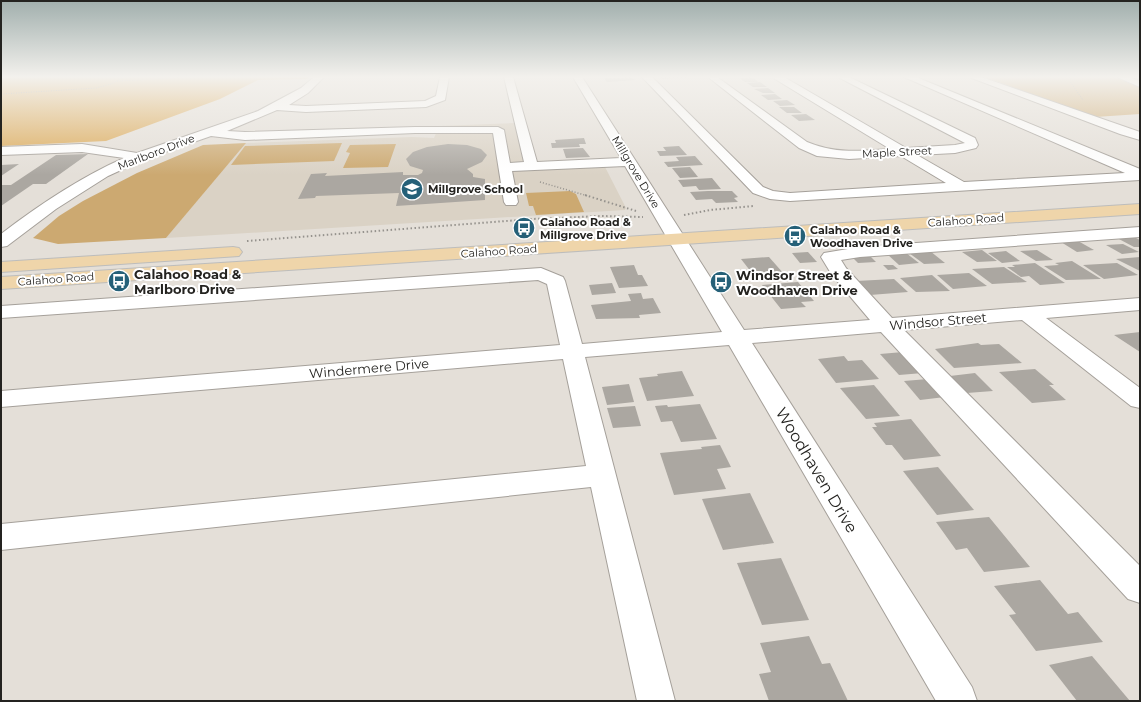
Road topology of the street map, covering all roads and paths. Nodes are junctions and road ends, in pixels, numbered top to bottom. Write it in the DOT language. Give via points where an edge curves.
graph roads {
  1 [pos="266,110"];
  2 [pos="517,110"];
  3 [pos="598,110"];
  4 [pos="680,110"];
  5 [pos="757,110"];
  6 [pos="834,110"];
  7 [pos="911,110"];
  8 [pos="988,110"];
  9 [pos="1063,110"];
  10 [pos="463,131"];
  11 [pos="206,132"];
  12 [pos="1140,136"];
  13 [pos="501,147"];
  14 [pos="1,151"];
  15 [pos="903,152"];
  16 [pos="139,157"];
  17 [pos="630,162"];
  18 [pos="531,166"];
  19 [pos="505,167"];
  20 [pos="1140,175"];
  21 [pos="508,184"];
  22 [pos="962,187"];
  23 [pos="1140,196"];
  24 [pos="511,202"];
  25 [pos="1140,209"];
  26 [pos="636,211"];
  27 [pos="639,217"];
  28 [pos="1140,232"];
  29 [pos="672,233"];
  30 [pos="4,237"];
  31 [pos="245,241"];
  32 [pos="1,267"];
  33 [pos="1,282"];
  34 [pos="1140,304"];
  35 [pos="1,312"];
  36 [pos="1026,313"];
  37 [pos="888,325"];
  38 [pos="736,338"];
  39 [pos="572,350"];
  40 [pos="1,399"];
  41 [pos="1140,400"];
  42 [pos="602,475"];
  43 [pos="1,538"];
  44 [pos="1140,588"];
  45 [pos="656,701"];
  46 [pos="958,701"];
  1 -- 11 [label="street, Marlboro Drive"];
  2 -- 18 [label="street"];
  3 -- 17 [label="street, Millgrove Drive"];
  4 -- 22 [label="street" via="762,193 790,197"];
  5 -- 15 [label="street, Maple Street" via="803,145 821,153 849,155"];
  6 -- 15 [label="street"];
  7 -- 15 [label="street, Maple Street" via="964,136 972,145 955,149"];
  8 -- 20 [label="street"];
  9 -- 12 [label="street"];
  10 -- 11 [label="street" via="415,130 245,136"];
  10 -- 13 [label="street" via="462,136"];
  10 -- 13 [label="street" via="498,130"];
  11 -- 16 [label="street, Marlboro Drive"];
  13 -- 19 [label="street"];
  14 -- 16 [label="street" via="82,148"];
  15 -- 22 [label="street"];
  16 -- 30 [label="street, Marlboro Drive" via="80,186"];
  17 -- 18 [label="street"];
  17 -- 29 [label="street, Millgrove Drive"];
  18 -- 19 [label="street"];
  19 -- 21 [label="street"];
  20 -- 22 [label="street"];
  21 -- 24 [label="street"];
  21 -- 26 [label="path" via="542,182"];
  23 -- 29 [label="main road, Calahoo Road"];
  25 -- 29 [label="main road, Calahoo Road"];
  27 -- 31 [label="path" via="532,219"];
  28 -- 37 [label="street" via="860,252 830,257 838,271"];
  29 -- 32 [label="main road, Calahoo Road"];
  29 -- 33 [label="main road, Calahoo Road"];
  29 -- 38 [label="street, Woodhaven Drive"];
  34 -- 36 [label="street, Windsor Street"];
  35 -- 39 [label="street" via="540,274 556,281"];
  36 -- 37 [label="street, Windsor Street"];
  36 -- 41 [label="street"];
  37 -- 38 [label="street, Windsor Street"];
  37 -- 44 [label="street"];
  38 -- 39 [label="street, Windermere Drive"];
  38 -- 46 [label="street, Woodhaven Drive"];
  39 -- 40 [label="street, Windermere Drive"];
  39 -- 42 [label="street"];
  42 -- 43 [label="street"];
  42 -- 45 [label="street"];
}
